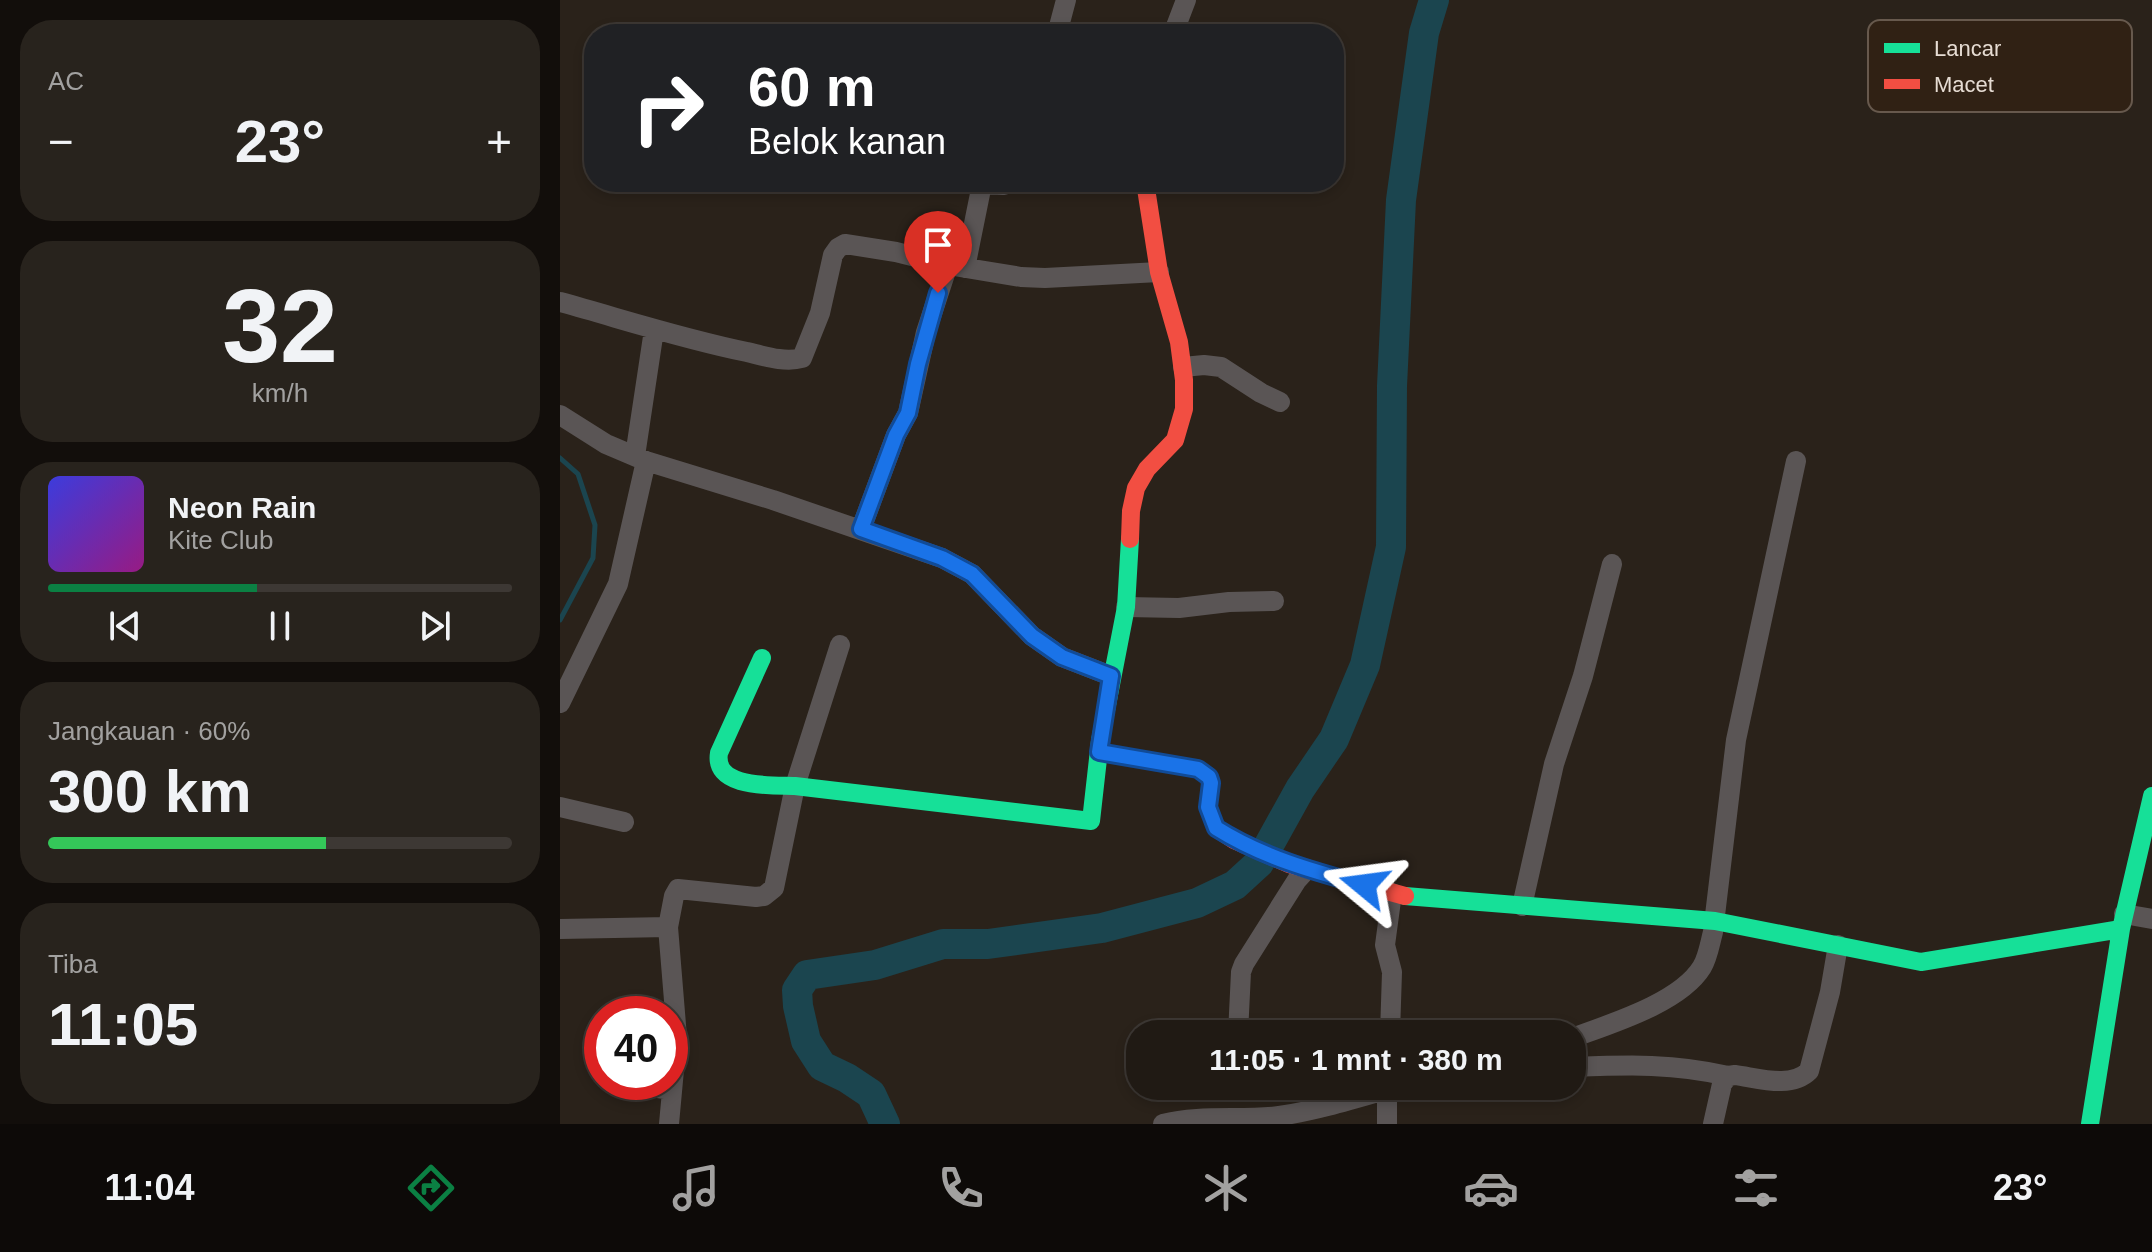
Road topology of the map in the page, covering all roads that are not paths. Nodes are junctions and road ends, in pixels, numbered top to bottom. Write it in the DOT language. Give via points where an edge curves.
graph roads {
  1 [pos="1066,0"];
  2 [pos="1186,0"];
  3 [pos="1060,24"];
  4 [pos="1177,24"];
  5 [pos="976,192"];
  6 [pos="1147,192"];
  7 [pos="956,267"];
  8 [pos="1159,272"];
  9 [pos="560,302"];
  10 [pos="654,330"];
  11 [pos="1183,367"];
  12 [pos="1280,402"];
  13 [pos="560,415"];
  14 [pos="640,459"];
  15 [pos="1796,461"];
  16 [pos="861,529"];
  17 [pos="1612,564"];
  18 [pos="1274,601"];
  19 [pos="1126,607"];
  20 [pos="840,645"];
  21 [pos="762,658"];
  22 [pos="1111,676"];
  23 [pos="560,703"];
  24 [pos="1099,752"];
  25 [pos="795,786"];
  26 [pos="2152,796"];
  27 [pos="560,807"];
  28 [pos="624,822"];
  29 [pos="1298,866"];
  30 [pos="1392,893"];
  31 [pos="1522,906"];
  32 [pos="2152,919"];
  33 [pos="1715,921"];
  34 [pos="2122,922"];
  35 [pos="668,927"];
  36 [pos="560,929"];
  37 [pos="1838,945"];
  38 [pos="674,996"];
  39 [pos="1239,1020"];
  40 [pos="1390,1020"];
  41 [pos="1586,1033"];
  42 [pos="1586,1067"];
  43 [pos="1728,1076"];
  44 [pos="671,1100"];
  45 [pos="1345,1100"];
  46 [pos="1390,1100"];
  47 [pos="669,1124"];
  48 [pos="1163,1124"];
  49 [pos="1387,1124"];
  50 [pos="1713,1124"];
  51 [pos="2090,1124"];
  1 -- 3 [label="street"];
  2 -- 4 [label="street"];
  5 -- 7 [label="street"];
  6 -- 8 [label="street"];
  7 -- 8 [label="street" via="1045,278"];
  7 -- 10 [label="street" via="841,245 831,260 813,333 802,358 796,360"];
  7 -- 16 [label="street" via="926,332 908,413"];
  8 -- 11 [label="street"];
  9 -- 10 [label="street"];
  10 -- 14 [label="street"];
  11 -- 12 [label="street" via="1221,367"];
  11 -- 19 [label="street" via="1184,409 1175,440 1136,488"];
  13 -- 14 [label="street"];
  14 -- 16 [label="street"];
  14 -- 23 [label="street" via="618,584"];
  15 -- 33 [label="street" via="1736,740"];
  16 -- 22 [label="street" via="972,574 1032,636 1062,657"];
  17 -- 31 [label="street" via="1554,764"];
  18 -- 19 [label="street"];
  19 -- 22 [label="street"];
  20 -- 25 [label="street"];
  21 -- 25 [label="street" via="718,764 721,771 749,783"];
  22 -- 24 [label="street"];
  24 -- 25 [label="street" via="1091,821"];
  24 -- 29 [label="street" via="1198,769 1211,783 1208,807 1216,828"];
  25 -- 35 [label="street" via="774,888 756,897 678,889"];
  26 -- 34 [label="street"];
  27 -- 28 [label="street"];
  29 -- 30 [label="street"];
  29 -- 39 [label="street" via="1297,880 1244,964"];
  30 -- 31 [label="street"];
  30 -- 40 [label="street" via="1385,945 1392,972"];
  31 -- 33 [label="street"];
  32 -- 34 [label="street"];
  33 -- 37 [label="street"];
  33 -- 41 [label="street" via="1705,962 1687,983 1650,1009"];
  34 -- 37 [label="street" via="1921,962"];
  34 -- 51 [label="street"];
  35 -- 36 [label="street"];
  35 -- 38 [label="street"];
  37 -- 43 [label="street" via="1809,1071 1783,1081"];
  42 -- 43 [label="street" via="1664,1065"];
  43 -- 50 [label="street"];
  44 -- 47 [label="street"];
  45 -- 48 [label="street" via="1276,1116"];
  46 -- 49 [label="street"];
}
